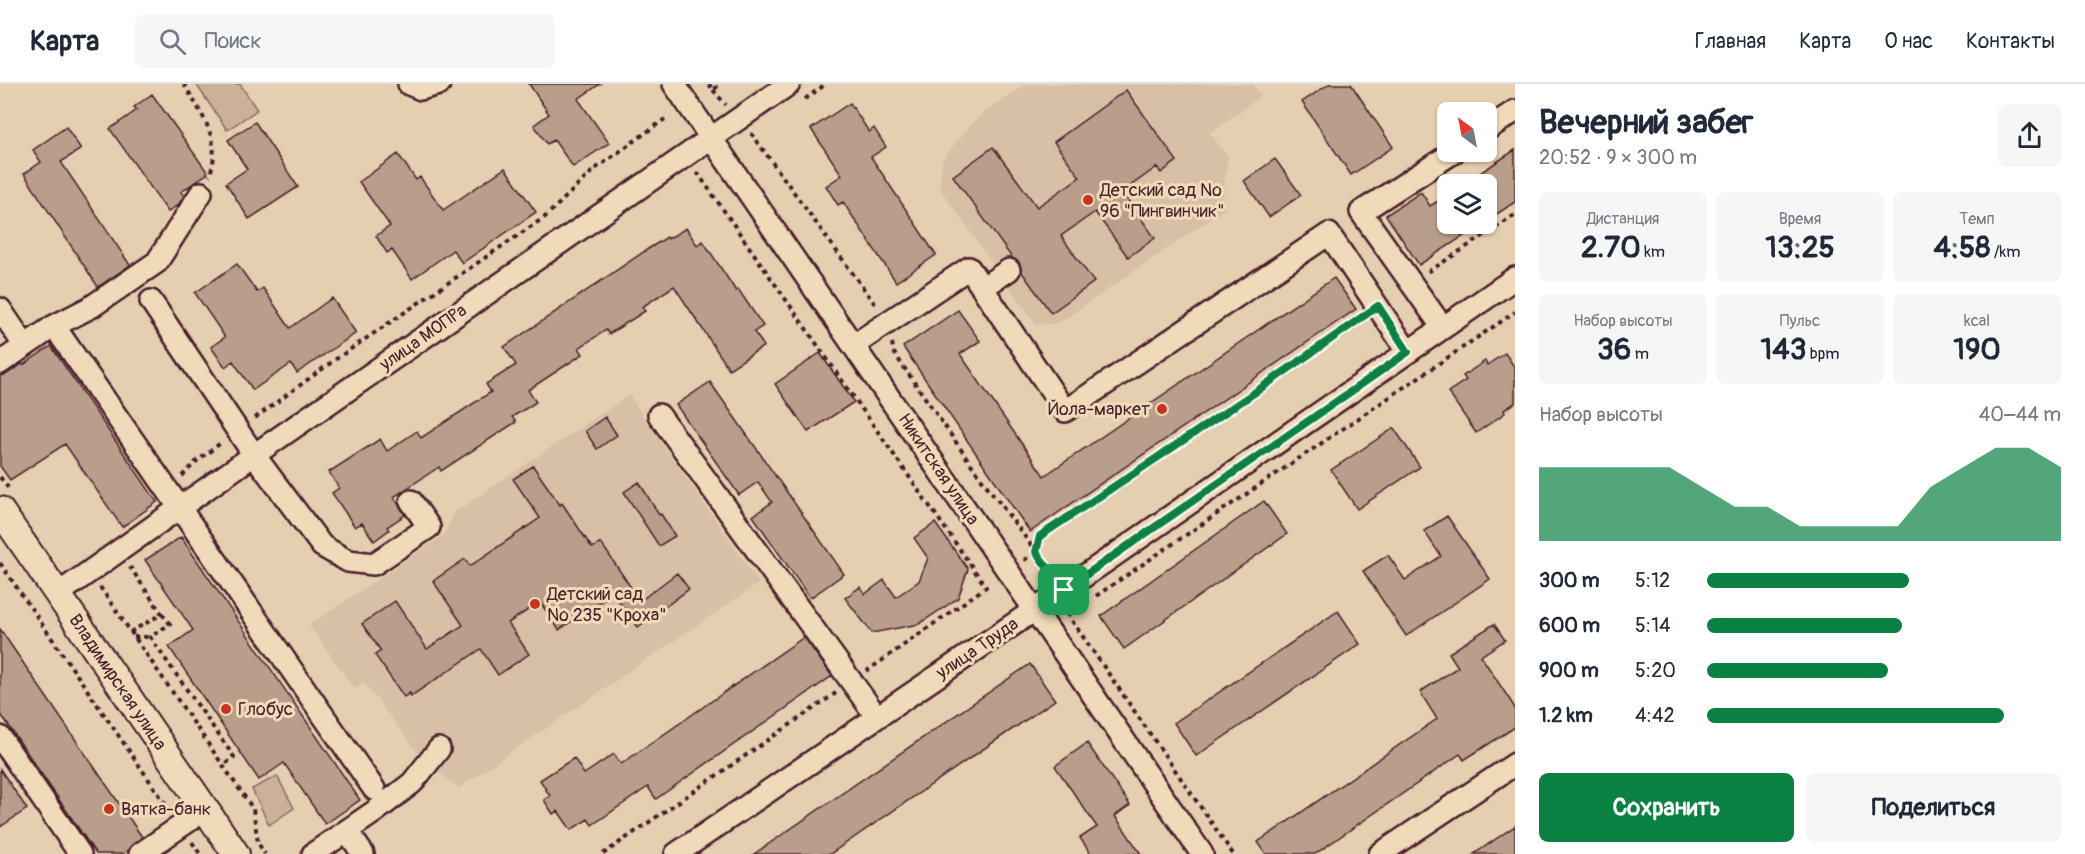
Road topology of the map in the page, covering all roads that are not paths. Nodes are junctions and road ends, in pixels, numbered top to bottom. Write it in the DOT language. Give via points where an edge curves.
graph roads {
  1 [pos="409,84"];
  2 [pos="439,84"];
  3 [pos="674,84"];
  4 [pos="789,84"];
  5 [pos="1515,111"];
  6 [pos="1497,123"];
  7 [pos="711,137"];
  8 [pos="1438,162"];
  9 [pos="201,193"];
  10 [pos="1009,270"];
  11 [pos="1515,278"];
  12 [pos="982,288"];
  13 [pos="151,301"];
  14 [pos="0,309"];
  15 [pos="54,326"];
  16 [pos="1443,328"];
  17 [pos="854,345"];
  18 [pos="25,346"];
  19 [pos="1408,352"];
  20 [pos="0,363"];
  21 [pos="659,415"];
  22 [pos="254,455"];
  23 [pos="173,499"];
  24 [pos="411,501"];
  25 [pos="7,503"];
  26 [pos="58,594"];
  27 [pos="1035,609"];
  28 [pos="877,717"];
  29 [pos="0,736"];
  30 [pos="439,749"];
  31 [pos="1515,764"];
  32 [pos="374,789"];
  33 [pos="206,809"];
  34 [pos="347,831"];
  35 [pos="80,854"];
  36 [pos="140,854"];
  37 [pos="236,854"];
  38 [pos="313,854"];
  39 [pos="363,854"];
  40 [pos="676,854"];
  41 [pos="1202,854"];
  42 [pos="1380,854"];
  1 -- 2 [label="street" via="421,89"];
  3 -- 7 [label="street, Никитская улица"];
  4 -- 7 [label="street, улица МОПРа"];
  5 -- 6 [label="street"];
  7 -- 17 [label="street, Никитская улица"];
  7 -- 22 [label="street, улица МОПРа"];
  8 -- 16 [label="street" via="1361,212"];
  9 -- 15 [label="street" via="158,262 91,307"];
  10 -- 12 [label="street"];
  11 -- 16 [label="street, улица Труда"];
  12 -- 17 [label="street" via="969,268"];
  12 -- 19 [label="street" via="1065,411 1329,234"];
  13 -- 22 [label="street"];
  14 -- 18 [label="street"];
  15 -- 18 [label="street"];
  15 -- 23 [label="street"];
  16 -- 19 [label="street, улица Труда"];
  17 -- 27 [label="street, Никитская улица"];
  18 -- 20 [label="street"];
  19 -- 27 [label="street, улица Труда"];
  21 -- 28 [label="street"];
  22 -- 23 [label="street, улица МОПРа"];
  22 -- 24 [label="street" via="322,546 348,561 374,564 429,528"];
  23 -- 26 [label="street, улица МОПРа"];
  23 -- 32 [label="street"];
  25 -- 26 [label="main road, Владимирская улица"];
  26 -- 33 [label="main road, Владимирская улица"];
  27 -- 28 [label="street, улица Труда"];
  27 -- 41 [label="street, Никитская улица"];
  28 -- 40 [label="street, улица Труда"];
  29 -- 35 [label="street"];
  30 -- 34 [label="street" via="412,783"];
  31 -- 42 [label="street"];
  33 -- 36 [label="street"];
  33 -- 37 [label="main road, Владимирская улица"];
  34 -- 38 [label="street"];
  34 -- 39 [label="street"];
}
